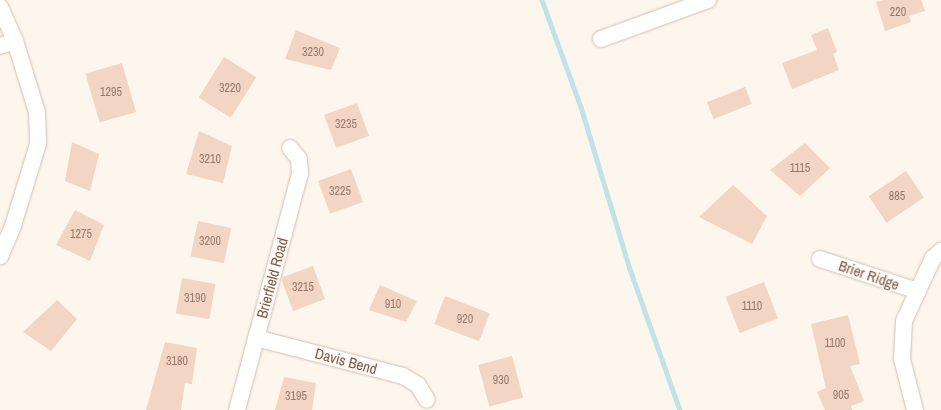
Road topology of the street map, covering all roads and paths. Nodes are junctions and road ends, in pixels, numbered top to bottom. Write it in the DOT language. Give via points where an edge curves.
graph roads {
  1 [pos="708,0"];
  2 [pos="0,7"];
  3 [pos="601,39"];
  4 [pos="8,43"];
  5 [pos="290,148"];
  6 [pos="941,251"];
  7 [pos="0,256"];
  8 [pos="820,259"];
  9 [pos="918,291"];
  10 [pos="256,338"];
  11 [pos="427,400"];
  12 [pos="237,410"];
  13 [pos="915,410"];
  1 -- 3 [label="street"];
  2 -- 4 [label="street"];
  4 -- 7 [label="street" via="37,112 38,144 13,226"];
  5 -- 10 [label="street, Brierfield Road" via="299,159 300,174"];
  6 -- 9 [label="street" via="933,258"];
  8 -- 9 [label="street, Brier Ridge"];
  9 -- 13 [label="street" via="904,321 902,358"];
  10 -- 11 [label="street, Davis Bend" via="403,376 418,386"];
  10 -- 12 [label="street, Brierfield Road"];
}
